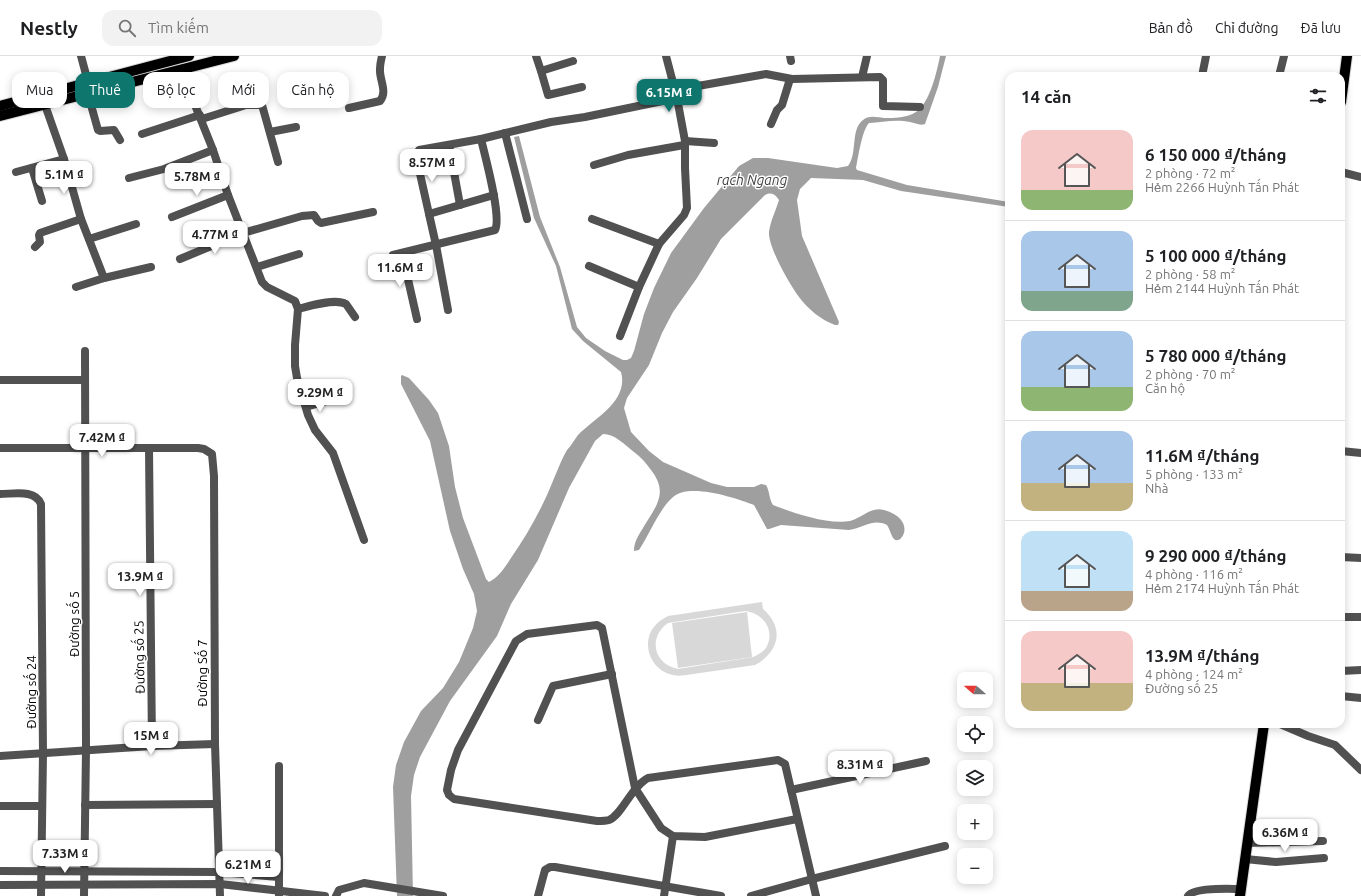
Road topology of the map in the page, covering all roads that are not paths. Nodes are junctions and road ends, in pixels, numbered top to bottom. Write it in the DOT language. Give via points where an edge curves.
graph roads {
  1 [pos="81,56"];
  2 [pos="188,56"];
  3 [pos="234,56"];
  4 [pos="382,56"];
  5 [pos="536,56"];
  6 [pos="666,56"];
  7 [pos="867,56"];
  8 [pos="1206,56"];
  9 [pos="1284,56"];
  10 [pos="1347,56"];
  11 [pos="173,58"];
  12 [pos="572,61"];
  13 [pos="181,70"];
  14 [pos="541,71"];
  15 [pos="85,72"];
  16 [pos="123,72"];
  17 [pos="1203,72"];
  18 [pos="1280,72"];
  19 [pos="1345,72"];
  20 [pos="862,77"];
  21 [pos="790,79"];
  22 [pos="135,82"];
  23 [pos="75,86"];
  24 [pos="582,87"];
  25 [pos="676,94"];
  26 [pos="0,106"];
  27 [pos="920,107"];
  28 [pos="33,108"];
  29 [pos="46,108"];
  30 [pos="92,108"];
  31 [pos="349,108"];
  32 [pos="0,116"];
  33 [pos="201,117"];
  34 [pos="772,124"];
  35 [pos="296,128"];
  36 [pos="270,132"];
  37 [pos="505,133"];
  38 [pos="142,134"];
  39 [pos="481,139"];
  40 [pos="120,140"];
  41 [pos="685,143"];
  42 [pos="714,143"];
  43 [pos="449,145"];
  44 [pos="213,150"];
  45 [pos="64,159"];
  46 [pos="278,162"];
  47 [pos="594,165"];
  48 [pos="32,168"];
  49 [pos="16,172"];
  50 [pos="1345,173"];
  51 [pos="1361,177"];
  52 [pos="129,178"];
  53 [pos="228,195"];
  54 [pos="494,195"];
  55 [pos="42,201"];
  56 [pos="460,205"];
  57 [pos="373,212"];
  58 [pos="429,214"];
  59 [pos="172,217"];
  60 [pos="527,219"];
  61 [pos="592,219"];
  62 [pos="81,220"];
  63 [pos="136,224"];
  64 [pos="243,233"];
  65 [pos="89,239"];
  66 [pos="659,244"];
  67 [pos="436,245"];
  68 [pos="35,248"];
  69 [pos="402,253"];
  70 [pos="299,254"];
  71 [pos="393,255"];
  72 [pos="180,259"];
  73 [pos="589,266"];
  74 [pos="151,267"];
  75 [pos="257,267"];
  76 [pos="104,278"];
  77 [pos="76,286"];
  78 [pos="639,287"];
  79 [pos="298,309"];
  80 [pos="448,310"];
  81 [pos="355,317"];
  82 [pos="417,320"];
  83 [pos="620,336"];
  84 [pos="85,351"];
  85 [pos="0,380"];
  86 [pos="85,380"];
  87 [pos="330,400"];
  88 [pos="306,407"];
  89 [pos="0,448"];
  90 [pos="85,448"];
  91 [pos="149,448"];
  92 [pos="1345,451"];
  93 [pos="1361,453"];
  94 [pos="0,494"];
  95 [pos="364,540"];
  96 [pos="1345,557"];
  97 [pos="1361,558"];
  98 [pos="1345,617"];
  99 [pos="1361,618"];
  100 [pos="1361,670"];
  101 [pos="1345,671"];
  102 [pos="612,674"];
  103 [pos="1345,696"];
  104 [pos="1361,698"];
  105 [pos="538,720"];
  106 [pos="1263,728"];
  107 [pos="1289,728"];
  108 [pos="214,744"];
  109 [pos="152,746"];
  110 [pos="83,751"];
  111 [pos="43,753"];
  112 [pos="0,756"];
  113 [pos="926,761"];
  114 [pos="278,766"];
  115 [pos="1361,770"];
  116 [pos="635,788"];
  117 [pos="791,790"];
  118 [pos="217,804"];
  119 [pos="85,805"];
  120 [pos="0,806"];
  121 [pos="42,806"];
  122 [pos="797,819"];
  123 [pos="673,836"];
  124 [pos="1323,841"];
  125 [pos="1247,844"];
  126 [pos="945,846"];
  127 [pos="1324,858"];
  128 [pos="1245,859"];
  129 [pos="0,872"];
  130 [pos="40,872"];
  131 [pos="84,872"];
  132 [pos="219,872"];
  133 [pos="279,877"];
  134 [pos="812,879"];
  135 [pos="84,884"];
  136 [pos="220,884"];
  137 [pos="0,885"];
  138 [pos="40,885"];
  139 [pos="665,886"];
  140 [pos="1240,892"];
  141 [pos="279,894"];
  142 [pos="440,895"];
  143 [pos="41,896"];
  144 [pos="84,896"];
  145 [pos="220,896"];
  146 [pos="324,896"];
  147 [pos="336,896"];
  148 [pos="538,896"];
  149 [pos="664,896"];
  150 [pos="721,896"];
  151 [pos="751,896"];
  152 [pos="816,896"];
  153 [pos="1188,896"];
  1 -- 15 [label="street"];
  2 -- 11 [label="main road"];
  3 -- 13 [label="main road"];
  4 -- 31 [label="street" via="382,99"];
  5 -- 14 [label="street"];
  6 -- 25 [label="street"];
  7 -- 20 [label="street"];
  8 -- 17 [label="street"];
  9 -- 18 [label="street"];
  10 -- 19 [label="main road"];
  11 -- 16 [label="main road"];
  12 -- 14 [label="street"];
  13 -- 22 [label="main road"];
  13 -- 33 [label="street"];
  14 -- 24 [label="street" via="548,95"];
  20 -- 21 [label="street"];
  20 -- 27 [label="street" via="880,77 883,80 883,106"];
  21 -- 25 [label="street" via="766,74"];
  21 -- 34 [label="street" via="782,105 777,110"];
  23 -- 26 [label="main road"];
  25 -- 37 [label="street" via="585,117"];
  25 -- 41 [label="street"];
  28 -- 32 [label="main road"];
  29 -- 45 [label="street"];
  30 -- 40 [label="street" via="98,130 114,130"];
  33 -- 36 [label="street" via="246,105 261,104"];
  33 -- 38 [label="street"];
  33 -- 44 [label="street"];
  35 -- 36 [label="street"];
  36 -- 46 [label="street"];
  37 -- 39 [label="street"];
  37 -- 60 [label="street"];
  39 -- 43 [label="street"];
  39 -- 54 [label="street"];
  41 -- 42 [label="street"];
  41 -- 47 [label="street"];
  41 -- 66 [label="street" via="686,211"];
  43 -- 56 [label="street"];
  43 -- 58 [label="street" via="419,150 416,156"];
  44 -- 52 [label="street" via="164,169"];
  44 -- 53 [label="street"];
  45 -- 48 [label="street"];
  45 -- 62 [label="street"];
  48 -- 49 [label="street"];
  48 -- 55 [label="street"];
  50 -- 51 [label="street"];
  53 -- 59 [label="street"];
  53 -- 64 [label="street"];
  54 -- 56 [label="street"];
  54 -- 67 [label="street" via="497,221 495,230"];
  56 -- 58 [label="street"];
  57 -- 64 [label="street" via="321,223 314,215 302,216"];
  58 -- 67 [label="street"];
  61 -- 66 [label="street"];
  62 -- 65 [label="street"];
  62 -- 68 [label="street" via="40,233 40,242"];
  63 -- 65 [label="street"];
  64 -- 72 [label="street"];
  64 -- 75 [label="street"];
  65 -- 76 [label="street"];
  66 -- 78 [label="street"];
  67 -- 69 [label="street"];
  67 -- 80 [label="street"];
  69 -- 71 [label="street"];
  69 -- 82 [label="street"];
  70 -- 75 [label="street"];
  73 -- 78 [label="street"];
  74 -- 76 [label="street"];
  75 -- 79 [label="street" via="264,284 293,299"];
  76 -- 77 [label="street"];
  78 -- 83 [label="street"];
  79 -- 81 [label="street" via="339,302 346,304"];
  79 -- 88 [label="street" via="295,366"];
  84 -- 86 [label="street, Đường số 5"];
  85 -- 86 [label="street"];
  86 -- 90 [label="street, Đường số 5"];
  87 -- 88 [label="street"];
  88 -- 95 [label="street" via="315,430 333,453"];
  89 -- 90 [label="street"];
  90 -- 91 [label="street"];
  90 -- 110 [label="street, Đường số 5"];
  91 -- 108 [label="street, Đường Số 7" via="198,448 209,451 213,457"];
  91 -- 109 [label="street, Đường số 25"];
  92 -- 93 [label="street"];
  94 -- 111 [label="street, Đường số 24" via="30,494 41,504"];
  96 -- 97 [label="street"];
  98 -- 99 [label="street"];
  100 -- 101 [label="street"];
  102 -- 105 [label="street" via="553,686"];
  102 -- 116 [label="street"];
  102 -- 116 [label="street" via="602,628 599,625 526,634 516,640 458,750 447,790 454,798 597,821 610,820 617,814"];
  103 -- 104 [label="street"];
  106 -- 125 [label="main road"];
  107 -- 115 [label="street" via="1335,745"];
  108 -- 109 [label="street"];
  108 -- 118 [label="street, Đường Số 7"];
  109 -- 110 [label="street"];
  110 -- 111 [label="street"];
  110 -- 119 [label="street, Đường số 5"];
  111 -- 112 [label="street"];
  111 -- 121 [label="street, Đường số 24"];
  113 -- 117 [label="street"];
  114 -- 133 [label="street"];
  116 -- 117 [label="street" via="652,777 778,760 785,764"];
  116 -- 123 [label="street" via="661,828"];
  117 -- 122 [label="street"];
  118 -- 119 [label="street"];
  118 -- 132 [label="street, Đường Số 7"];
  119 -- 131 [label="street, Đường số 5"];
  120 -- 121 [label="street"];
  121 -- 130 [label="street, Đường số 24"];
  122 -- 123 [label="street" via="705,837"];
  122 -- 134 [label="street"];
  123 -- 139 [label="street"];
  124 -- 125 [label="street"];
  125 -- 128 [label="main road"];
  126 -- 134 [label="street"];
  127 -- 128 [label="street" via="1276,862"];
  128 -- 140 [label="main road"];
  129 -- 130 [label="street"];
  130 -- 131 [label="street"];
  130 -- 138 [label="street, Đường số 24"];
  131 -- 132 [label="street"];
  131 -- 135 [label="street, Đường số 5"];
  132 -- 133 [label="street"];
  132 -- 136 [label="street, Đường Số 7"];
  133 -- 141 [label="street"];
  134 -- 151 [label="street"];
  134 -- 152 [label="street"];
  135 -- 136 [label="street"];
  135 -- 138 [label="street"];
  135 -- 144 [label="street, Đường số 5"];
  136 -- 141 [label="street"];
  136 -- 145 [label="street, Đường Số 7"];
  137 -- 138 [label="street"];
  138 -- 143 [label="street, Đường số 24"];
  139 -- 148 [label="street" via="550,867 545,870"];
  139 -- 149 [label="street"];
  139 -- 150 [label="street"];
  140 -- 153 [label="street" via="1206,890 1192,892"];
  141 -- 146 [label="street"];
  142 -- 147 [label="street" via="364,883 339,890"];
}
